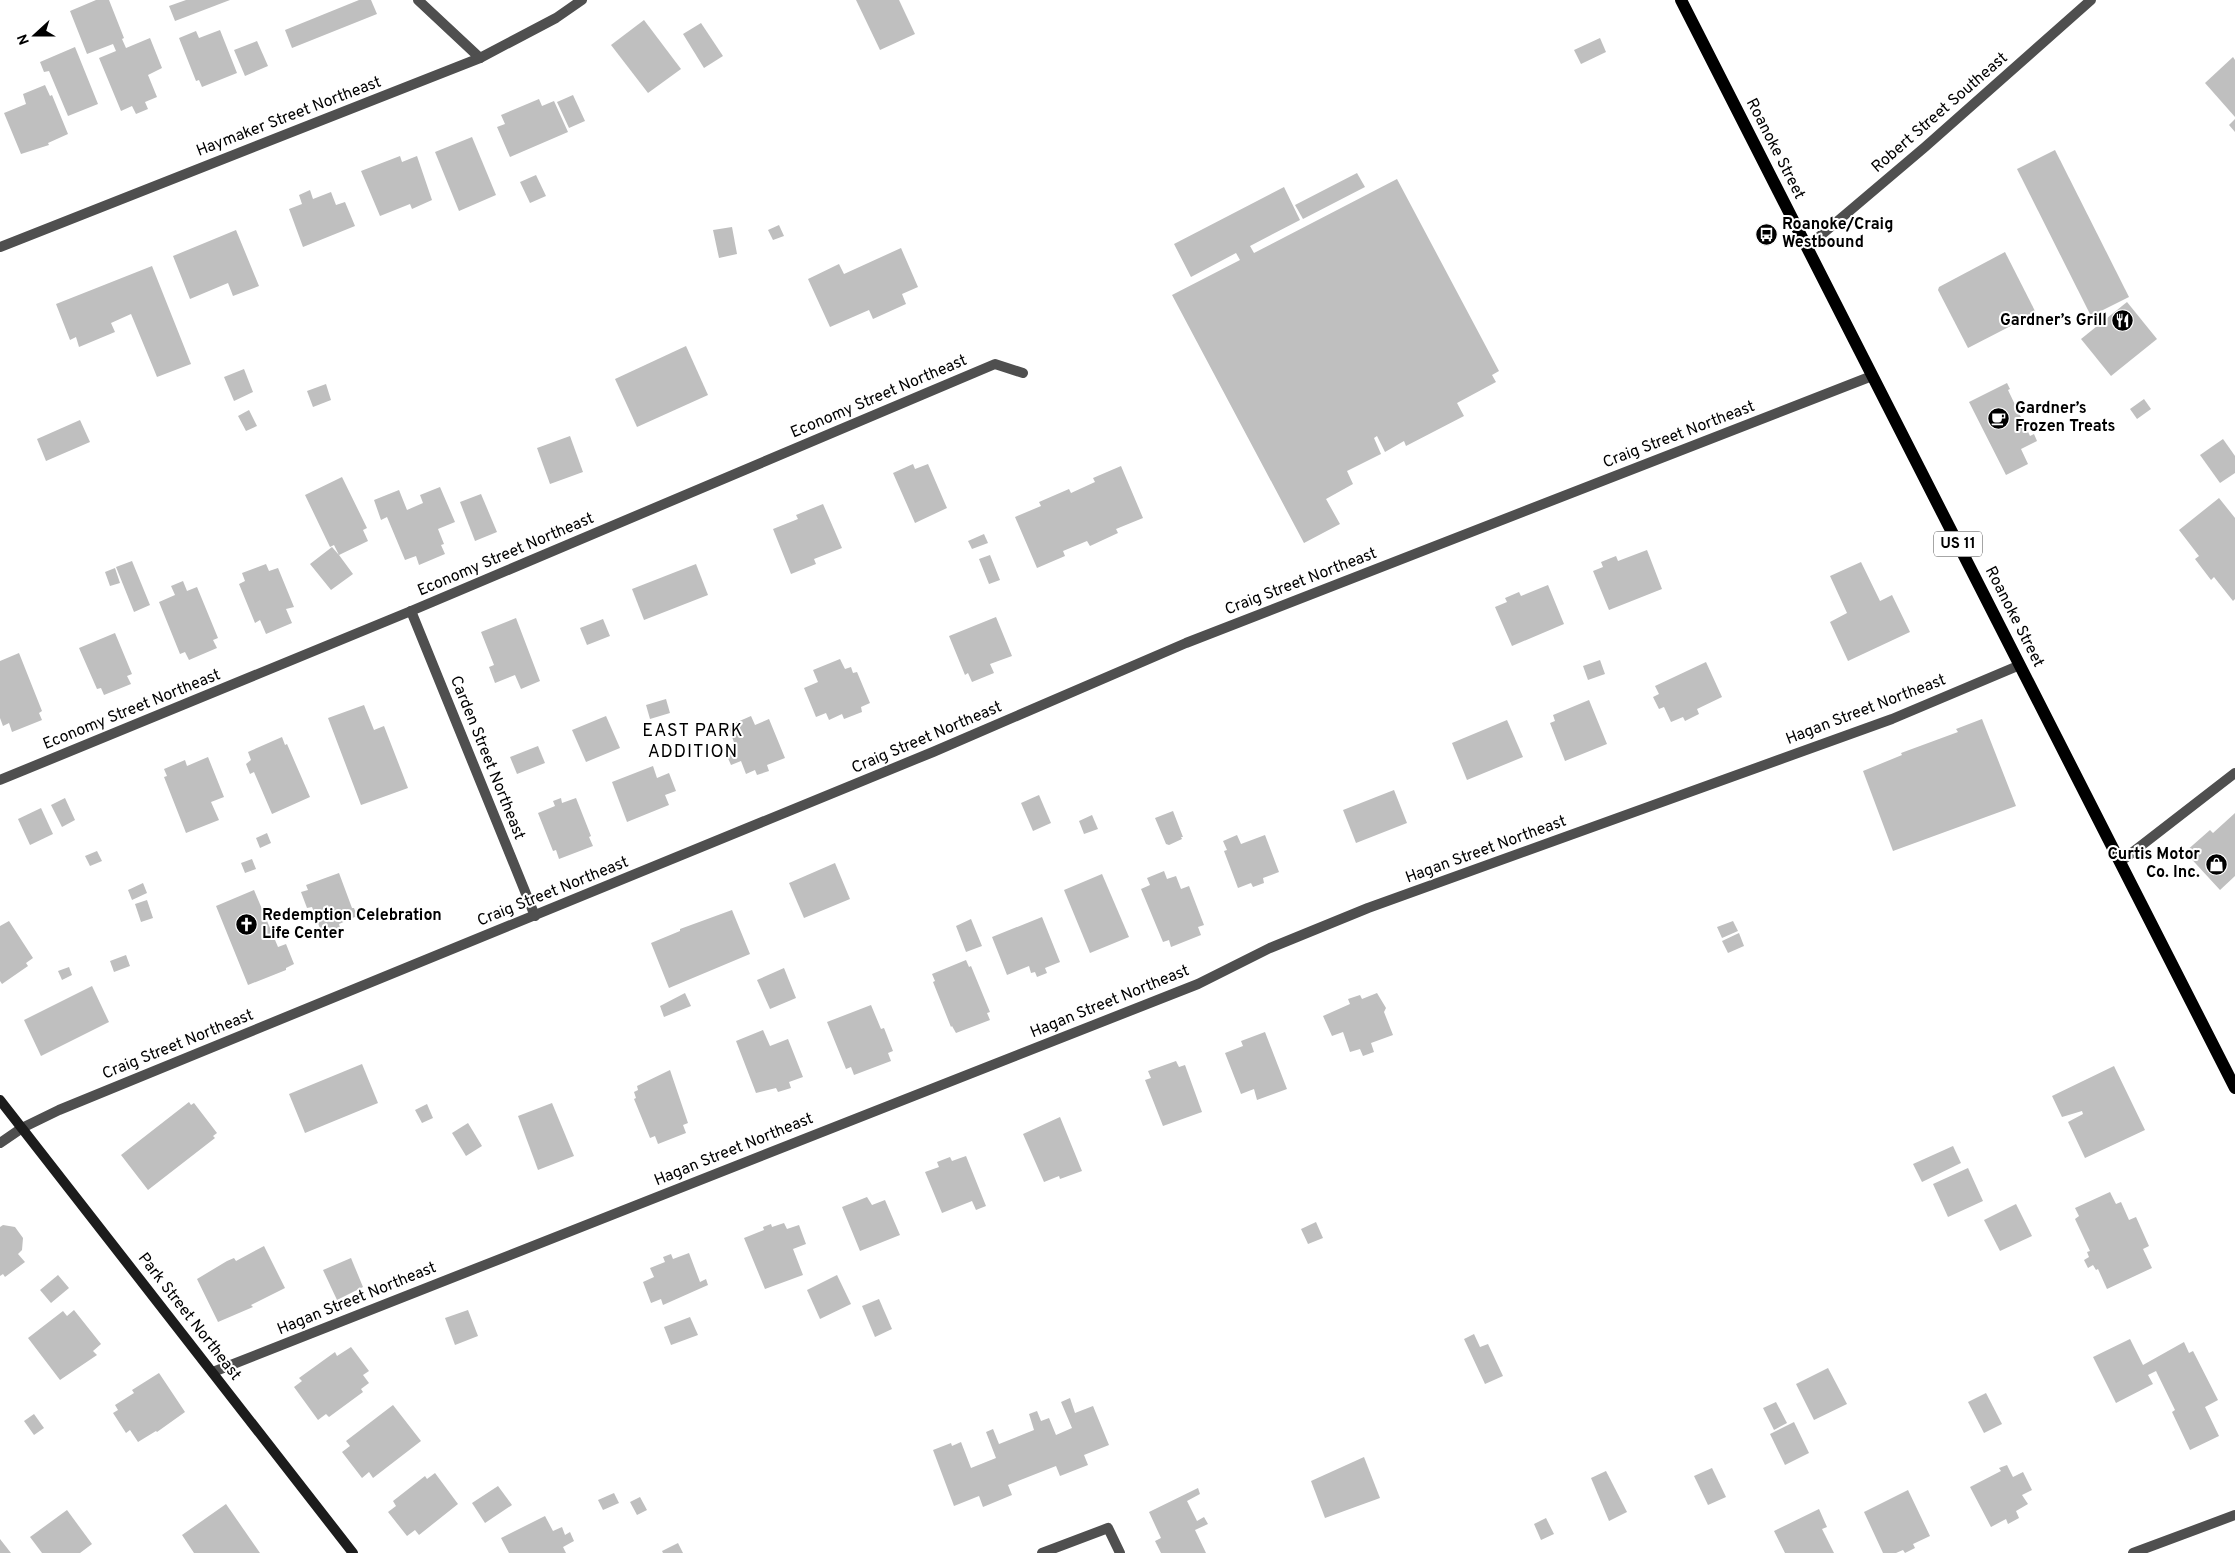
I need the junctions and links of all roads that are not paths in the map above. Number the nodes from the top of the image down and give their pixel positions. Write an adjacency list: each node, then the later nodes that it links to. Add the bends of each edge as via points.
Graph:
1 (418, 0): 5 (street)
2 (582, 0): 5 (street, Haymaker Street Northeast, via 556,18)
3 (1681, 0): 7 (main road, Roanoke Street / US 11)
4 (2091, 0): 7 (street, Robert Street Southeast)
5 (480, 58): 6 (street, Haymaker Street Northeast)
6 (0, 246)
7 (1807, 247): 9 (main road, Roanoke Street / US 11)
8 (1023, 373): 10 (street, Economy Street Northeast, via 994,364)
9 (1872, 376): 11 (main road, Roanoke Street / US 11); 15 (street, Craig Street Northeast, via 1186,643 933,752)
10 (411, 611): 13 (street, Economy Street Northeast); 15 (street, Carden Street Northeast)
11 (2020, 665): 14 (main road, Roanoke Street / US 11); 20 (street, Hagan Street Northeast, via 1892,719 1368,908 1270,948 1198,984)
12 (2235, 773): 14 (street)
13 (0, 780)
14 (2120, 862): 16 (main road, Roanoke Street / US 11)
15 (535, 916): 18 (street, Craig Street Northeast, via 59,1110)
16 (2235, 1088)
17 (0, 1100): 18 (street, Park Street Northeast)
18 (22, 1128): 19 (street, Craig Street Northeast); 20 (street, Park Street Northeast)
19 (0, 1143)
20 (214, 1372): 22 (street, Park Street Northeast)
21 (2235, 1515): 25 (street)
22 (353, 1553)
23 (1042, 1553): 24 (street, via 1108,1528)
24 (1120, 1553)
25 (2133, 1553)

